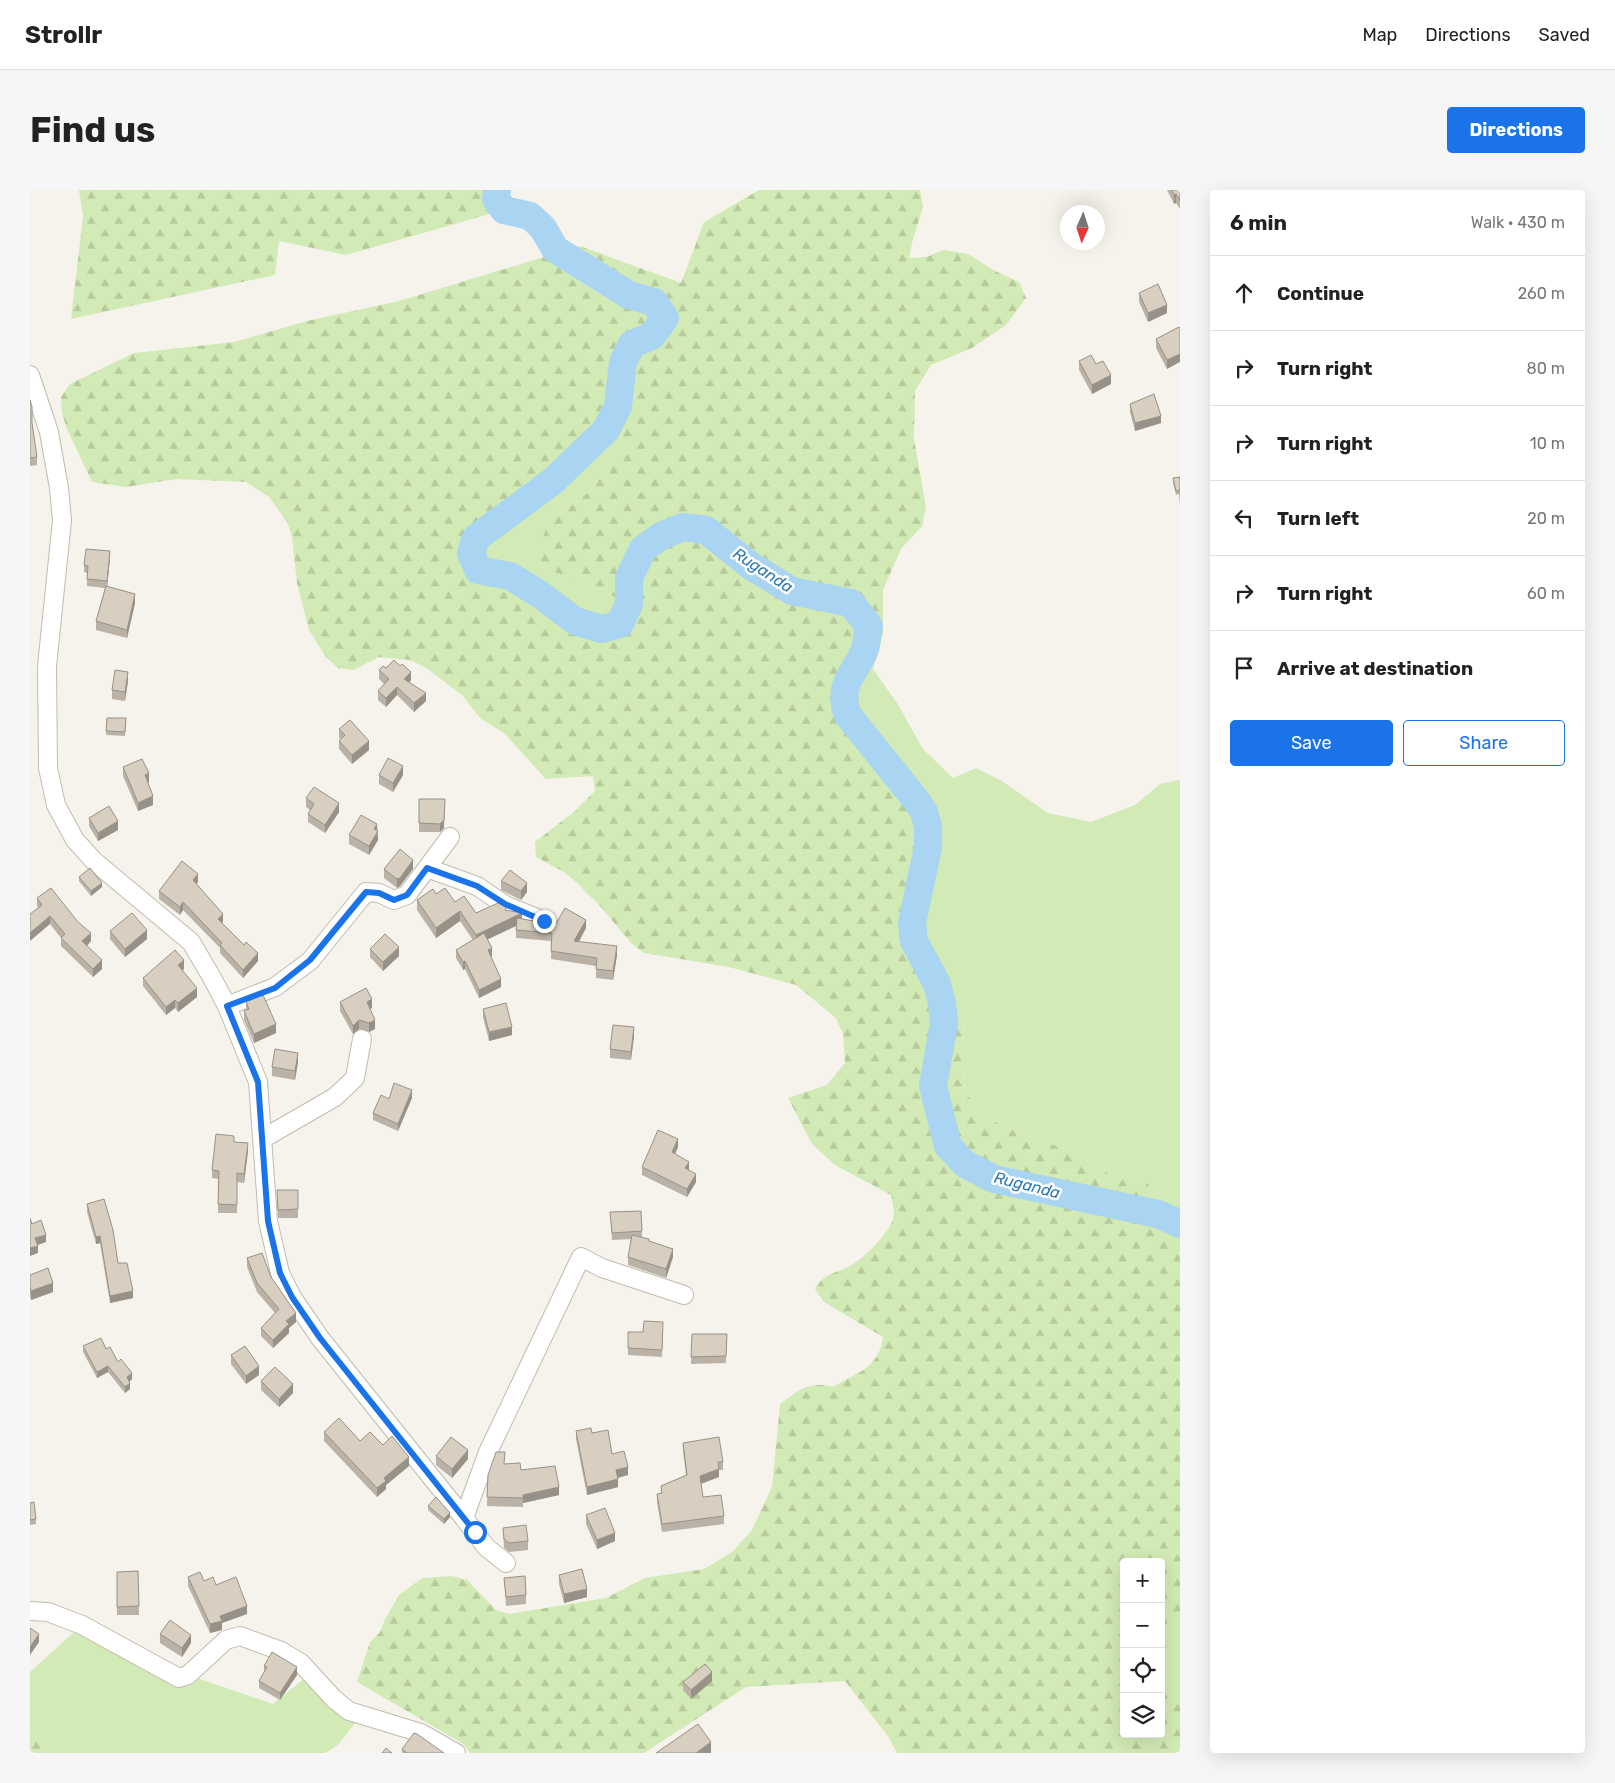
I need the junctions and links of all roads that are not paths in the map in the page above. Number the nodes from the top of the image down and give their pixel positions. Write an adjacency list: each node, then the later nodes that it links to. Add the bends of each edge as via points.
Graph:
1 (30, 375): 5 (street, via 48,432 62,520 47,666 48,768 56,805 75,840 94,861 191,942)
2 (450, 837): 3 (street)
3 (427, 868): 4 (street, via 477,886 505,904); 5 (street, via 407,895 394,900 379,893 366,892 310,960 275,988)
4 (544, 921)
5 (227, 1006): 7 (street, via 258,1082)
6 (362, 1039): 7 (street, via 355,1078 335,1097)
7 (264, 1138): 9 (street, via 268,1221 280,1273 292,1297 320,1338)
8 (684, 1295): 9 (street, via 602,1268 581,1257 488,1452)
9 (464, 1518): 10 (street, via 486,1547)
10 (506, 1563)
11 (30, 1610): 12 (street, via 48,1612 82,1625 179,1678 188,1675 226,1640 245,1637 301,1663 349,1711 421,1733)
12 (456, 1753)

